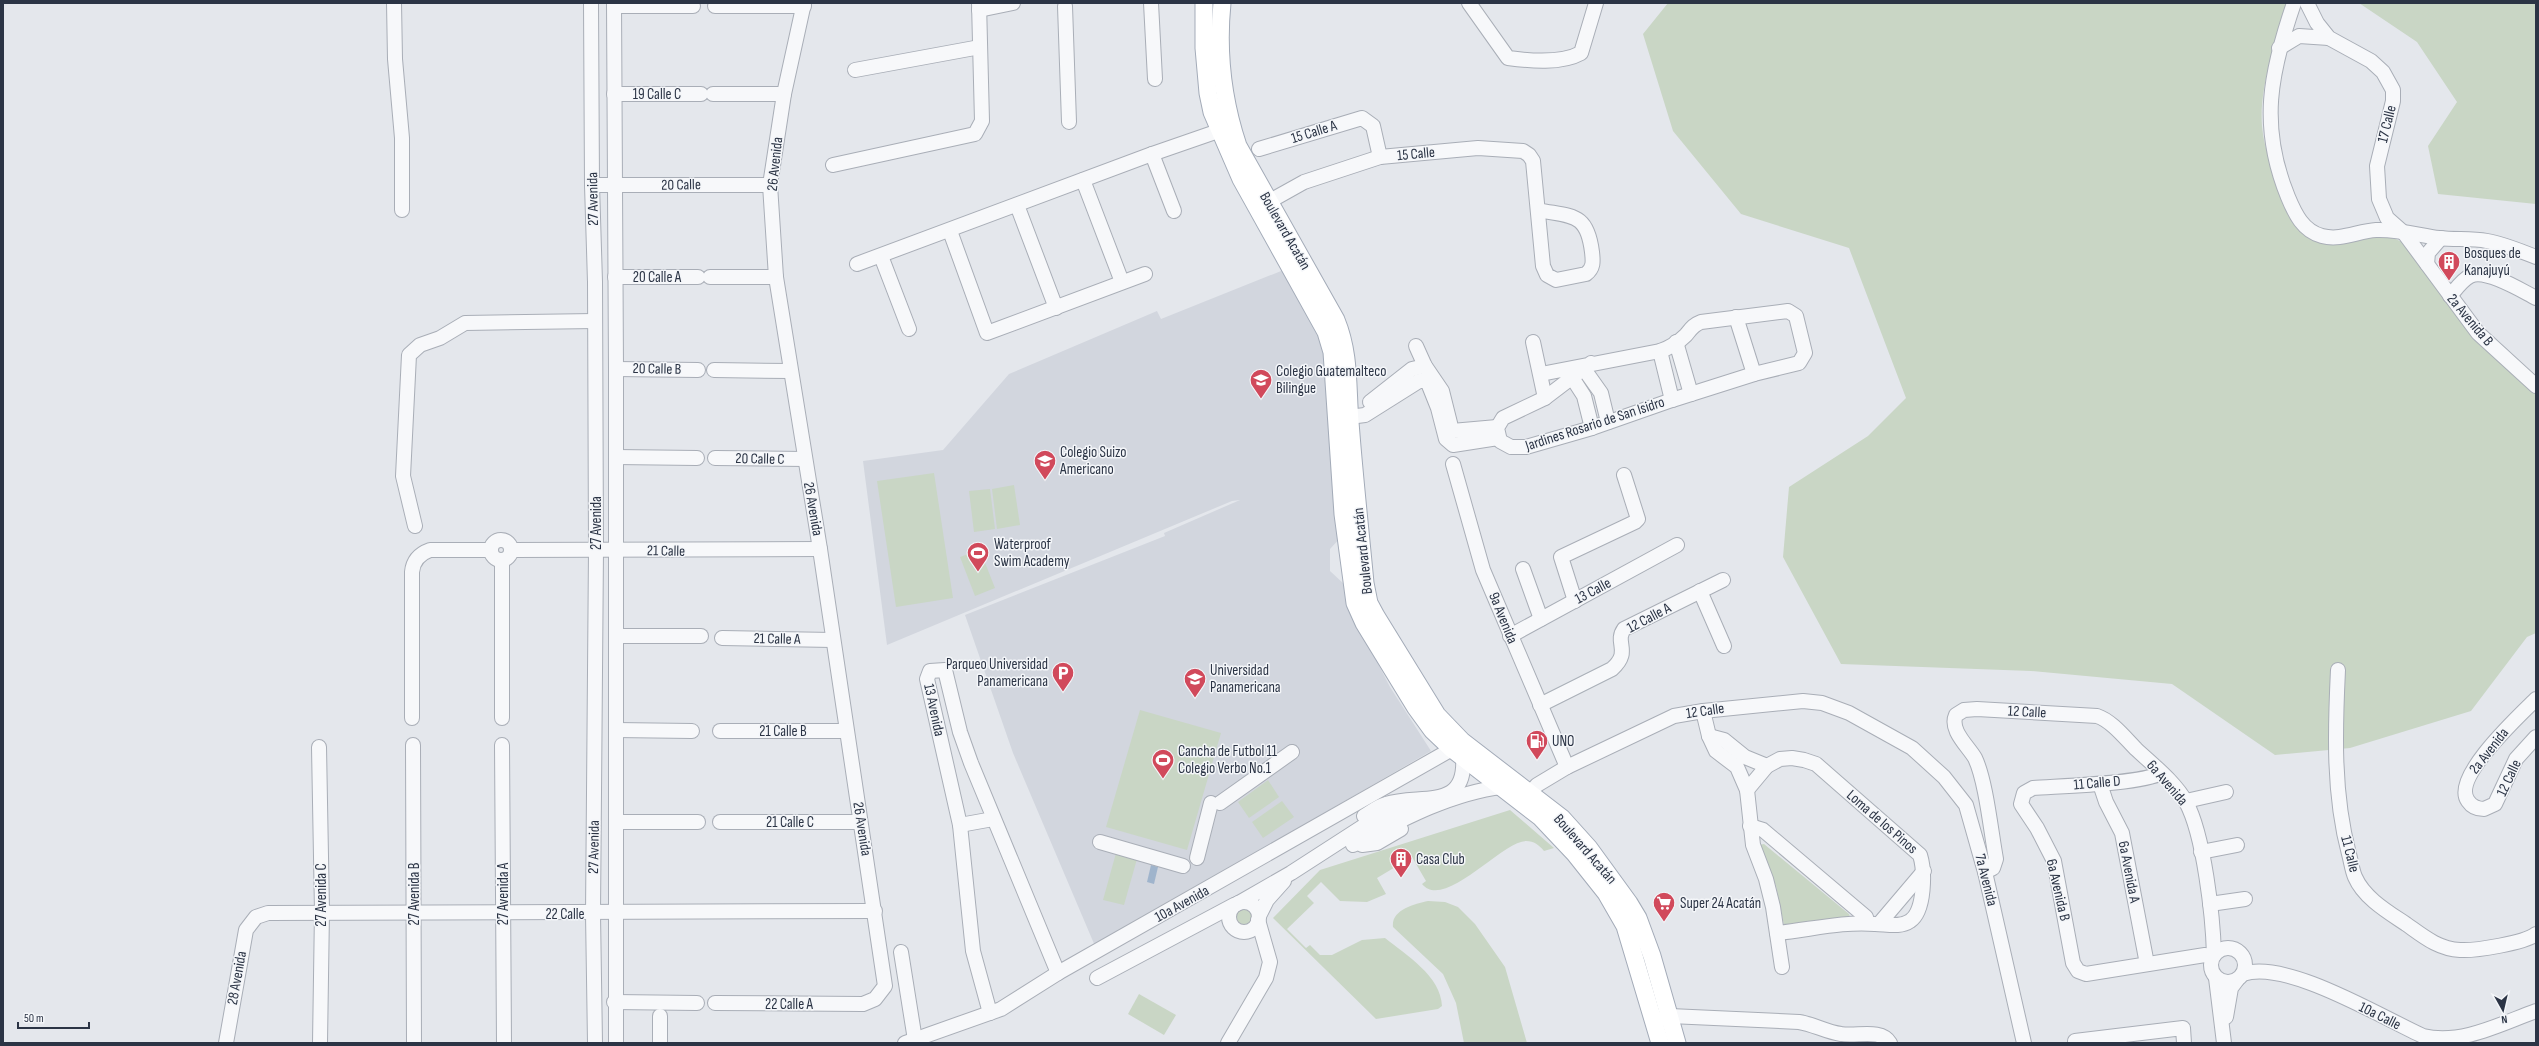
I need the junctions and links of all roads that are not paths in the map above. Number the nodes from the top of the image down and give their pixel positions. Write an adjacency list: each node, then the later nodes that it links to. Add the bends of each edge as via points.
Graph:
1 (394, 3): 36 (street, via 395,59 402,138)
2 (591, 3): 31 (street, 27 Avenida)
3 (1013, 3): 16 (street)
4 (1151, 3): 21 (street)
5 (1204, 3): 25 (main road, Boulevard Acatán, via 1208,93)
6 (1222, 3): 25 (main road, Boulevard Acatán, via 1218,48)
7 (1469, 3): 8 (street, via 1508,58 1523,60 1573,57 1581,53)
8 (1596, 3)
9 (2294, 3): 19 (street)
10 (2307, 3): 17 (street, 17 Calle, via 2317,23)
11 (614, 4): 14 (street); 22 (street, 27 Avenida)
12 (804, 4): 15 (street); 23 (street, 26 Avenida)
13 (1065, 4): 24 (street)
14 (693, 6)
15 (715, 6)
16 (979, 6): 18 (street)
17 (2329, 38): 19 (street, 17 Calle, via 2299,36); 38 (street, 17 Calle, via 2371,61 2383,72 2393,90 2393,101 2377,166 2379,195)
18 (980, 46): 20 (street); 29 (street, via 982,121 975,134)
19 (2279, 48): 40 (street, via 2272,77 2270,133 2274,157 2293,211 2303,225 2322,236 2344,236)
20 (855, 70)
21 (1155, 79)
22 (614, 94): 23 (street, 19 Calle C); 33 (street, 27 Avenida)
23 (784, 94): 32 (street, 26 Avenida)
24 (1069, 122)
25 (1226, 128): 27 (street); 35 (main road, Boulevard Acatán)
26 (1259, 149): 28 (street, 15 Calle A, via 1359,118 1369,121 1373,126)
27 (1152, 154): 30 (street); 39 (street)
28 (1380, 157): 35 (street, 15 Calle, via 1304,182); 37 (street, 15 Calle, via 1478,148 1523,151 1533,161)
29 (833, 165)
30 (1083, 180): 34 (street); 51 (street)
31 (592, 185): 33 (street, 20 Calle); 56 (street, 27 Avenida)
32 (770, 185): 33 (street, 20 Calle); 50 (street, 26 Avenida)
33 (614, 186): 49 (street, 27 Avenida)
34 (1017, 205): 41 (street); 54 (street)
35 (1262, 206): 76 (main road, Boulevard Acatán, via 1339,328 1347,358)
36 (402, 210)
37 (1538, 210): 37 (street, 15 Calle, via 1542,266 1547,275 1556,280 1586,274 1593,263 1586,227 1576,218)
38 (2384, 210): 40 (street, via 2381,222); 42 (street, 17 Calle, via 2388,220)
39 (1174, 211)
40 (2375, 230): 42 (street)
41 (950, 231): 44 (street); 54 (street, via 988,333)
42 (2404, 233): 43 (street); 47 (street, 2a Avenida B)
43 (2441, 238): 45 (street, via 2487,241 2507,245); 47 (street, via 2428,253)
44 (881, 256): 46 (street); 57 (street)
45 (2536, 257)
46 (857, 264)
47 (2427, 264): 52 (street, 2a Avenida B)
48 (1145, 274): 51 (street)
49 (615, 277): 50 (street, 20 Calle A); 64 (street, 27 Avenida)
50 (776, 277): 67 (street, 26 Avenida)
51 (1122, 282): 54 (street)
52 (2450, 296): 53 (street, via 2466,279 2477,275 2499,279); 72 (street, 2a Avenida B, via 2478,334)
53 (2536, 298)
54 (1056, 308)
55 (1736, 317): 59 (street, Jardines Rosario de San Isidro, via 1696,324); 69 (street); 69 (street, Jardines Rosario de San Isidro, via 1788,311 1796,316 1806,353 1803,359 1799,363)
56 (595, 321): 86 (street, via 465,323 412,351 409,355 403,476); 91 (street, 27 Avenida)
57 (909, 329)
58 (1533, 342): 68 (street)
59 (1676, 342): 61 (street, Jardines Rosario de San Isidro); 73 (street)
60 (1416, 346): 62 (street)
61 (1660, 351): 63 (street, Jardines Rosario de San Isidro); 75 (street, Jardines Rosario de San Isidro)
62 (1425, 366): 71 (street); 76 (street, via 1412,369)
63 (1588, 366): 68 (street, Jardines Rosario de San Isidro); 70 (street); 77 (street, via 1600,393)
64 (616, 369): 65 (street, 20 Calle B); 80 (street, 27 Avenida)
65 (698, 370)
66 (714, 370): 67 (street)
67 (790, 371): 83 (street, 26 Avenida)
68 (1541, 374): 74 (street)
69 (1754, 374): 73 (street, Jardines Rosario de San Isidro)
70 (1573, 379): 74 (street); 78 (street, via 1584,396)
71 (1433, 386): 76 (street, via 1419,381 1365,415); 79 (street, via 1446,439)
72 (2536, 386)
73 (1691, 394): 75 (street, Jardines Rosario de San Isidro)
74 (1545, 398): 79 (street, via 1503,418)
75 (1672, 400): 77 (street, Jardines Rosario de San Isidro)
76 (1348, 420): 122 (main road, Boulevard Acatán, via 1343,514 1355,603 1368,630 1416,708 1432,730); 132 (main road, Boulevard Acatán, via 1369,603 1437,715 1462,741)
77 (1608, 422): 78 (street, Jardines Rosario de San Isidro)
78 (1592, 428): 79 (street, Jardines Rosario de San Isidro, via 1521,448 1508,446)
79 (1498, 432)
80 (616, 457): 81 (street); 92 (street, 27 Avenida)
81 (697, 458)
82 (715, 458): 83 (street, 20 Calle C)
83 (805, 459): 88 (street, 26 Avenida)
84 (1453, 464): 101 (street, 9a Avenida, via 1483,570)
85 (1624, 475): 97 (street, via 1638,519 1561,557)
86 (415, 526)
87 (1677, 545): 97 (street, 13 Calle)
88 (820, 549): 92 (street, 21 Calle); 103 (street, 26 Avenida)
89 (491, 550): 90 (street, via 493,544 500,540 507,541); 93 (street, via 493,556); 110 (street, via 430,550 417,558 412,572)
90 (512, 550): 91 (street, 21 Calle); 93 (street, via 508,558)
91 (595, 550): 92 (street, 21 Calle); 159 (street, 27 Avenida)
92 (616, 550): 99 (street, 27 Avenida)
93 (502, 561): 111 (street)
94 (1523, 569): 98 (street)
95 (1722, 580): 96 (street, 12 Calle A)
96 (1700, 591): 104 (street); 107 (street, 12 Calle A, via 1624,629 1621,633 1623,656 1620,662 1612,669)
97 (1575, 600): 98 (street, 13 Calle)
98 (1541, 619): 101 (street, 13 Calle)
99 (616, 636): 100 (street); 112 (street, 27 Avenida)
100 (701, 636)
101 (1510, 636): 107 (street, 9a Avenida)
102 (722, 638): 103 (street, 21 Calle A)
103 (833, 640): 115 (street, 26 Avenida)
104 (1724, 646)
105 (2338, 670): 167 (street, 11 Calle, via 2335,740 2344,838 2355,878 2366,893 2384,909 2428,939 2453,950 2501,944)
106 (2536, 699): 135 (street, 2a Avenida, via 2507,727 2470,776 2465,786 2465,795)
107 (1540, 705): 125 (street, 9a Avenida)
108 (1703, 711): 117 (street, 12 Calle, via 1803,701 1816,702 1843,710); 123 (street, via 1709,736 1724,740); 125 (street, 12 Calle, via 1666,719)
109 (2097, 716): 126 (street, 6a Avenida, via 2109,723); 150 (street, 12 Calle, via 1976,709 1964,710 1957,714 1956,729 1977,765 1996,859 1995,867)
110 (412, 718)
111 (502, 718)
112 (616, 730): 113 (street); 137 (street, 27 Avenida)
113 (692, 730)
114 (720, 731): 115 (street, 21 Calle B)
115 (846, 731): 140 (street, 26 Avenida)
116 (2536, 737): 135 (street, 12 Calle, via 2516,760 2495,804 2487,809)
117 (1902, 741): 150 (street, 7a Avenida, via 1944,777 1962,799)
118 (413, 745): 157 (street, 27 Avenida B)
119 (502, 745): 158 (street, 27 Avenida A)
120 (319, 748): 154 (street, 27 Avenida C)
121 (1292, 752): 147 (street, via 1216,803)
122 (1457, 753): 128 (main road, Boulevard Acatán); 134 (street, via 1462,779 1456,789); 175 (street, 10a Avenida)
123 (1741, 762): 124 (street); 130 (street)
124 (1767, 766): 130 (street, Loma de los Pinos); 149 (street, Loma de los Pinos, via 1780,759 1792,758 1816,764 1920,855)
125 (1567, 767): 132 (street, 12 Calle, via 1540,783)
126 (2161, 773): 127 (street, 11 Calle D); 133 (street, 6a Avenida)
127 (2100, 784): 129 (street, 11 Calle D); 173 (street, 6a Avenida A, via 2104,798 2122,833)
128 (1502, 787): 132 (main road, Boulevard Acatán); 134 (street)
129 (2033, 788): 173 (street, 6a Avenida B, via 2024,793 2022,807 2037,828 2054,861 2073,963 2078,971 2086,974)
130 (1747, 790): 142 (street)
131 (2226, 792): 133 (street)
132 (1527, 797): 187 (main road, Boulevard Acatán, via 1562,818 1589,848 1629,903 1638,918 1652,956)
133 (2186, 801): 146 (street, 6a Avenida)
134 (1424, 804): 145 (street, via 1381,816); 145 (street, via 1353,845)
135 (2477, 808)
136 (993, 819): 141 (street); 141 (street, 13 Avenida, via 960,732 947,674 941,669 930,671 927,678); 175 (street, 13 Avenida)
137 (616, 822): 138 (street); 160 (street, 27 Avenida)
138 (698, 822)
139 (720, 822): 140 (street, 21 Calle C)
140 (860, 822): 155 (street, 26 Avenida)
141 (960, 825): 185 (street, 13 Avenida, via 973,951)
142 (1750, 826): 163 (street, via 1762,830); 166 (street, via 1753,846 1766,879)
143 (1100, 842): 148 (street)
144 (2237, 845): 146 (street)
145 (1328, 848): 151 (street)
146 (2201, 852): 156 (street, 6a Avenida)
147 (1197, 858)
148 (1184, 866)
149 (1924, 871): 163 (street); 163 (street, Loma de los Pinos, via 1920,906 1916,916 1903,925)
150 (1985, 872): 202 (street, 7a Avenida)
151 (1291, 873): 153 (street); 162 (street, via 1267,900)
152 (2245, 899): 156 (street)
153 (1236, 904): 162 (street, via 1251,904); 164 (street); 165 (street, via 1229,914)
154 (322, 911): 157 (street, 22 Calle); 161 (street, 22 Calle, via 268,913); 192 (street, 27 Avenida C)
155 (875, 911): 160 (street, 22 Calle); 183 (street, 26 Avenida, via 885,986 875,999)
156 (2211, 911): 168 (street, 6a Avenida, via 2221,940); 171 (street, 6a Avenida)
157 (414, 912): 158 (street, 22 Calle); 193 (street, 27 Avenida B)
158 (503, 914): 159 (street, 22 Calle); 194 (street, 27 Avenida A)
159 (593, 914): 160 (street, 22 Calle); 195 (street, 27 Avenida)
160 (614, 914): 180 (street, 27 Avenida)
161 (256, 917): 191 (street, 28 Avenida, via 246,930)
162 (1258, 918): 165 (street, via 1254,928); 170 (street)
163 (1873, 923): 166 (street, Loma de los Pinos)
164 (1194, 926): 165 (street); 177 (street)
165 (1236, 930): 170 (street)
166 (1777, 933): 174 (street)
167 (2536, 934)
168 (2228, 948): 171 (street); 172 (street, via 2238,951)
169 (901, 952): 189 (street)
170 (1268, 952): 198 (street, via 1270,962 1266,978)
171 (2209, 955): 173 (street); 178 (street, via 2211,969)
172 (2244, 959): 176 (street); 179 (street, 10a Calle, via 2274,965)
173 (2147, 964)
174 (1782, 967)
175 (1058, 973): 185 (street, 10a Avenida, via 1001,1009)
176 (2240, 977): 178 (street, via 2226,982); 179 (street, 10a Calle, via 2258,970); 188 (street, via 2229,995)
177 (1097, 978)
178 (2216, 978): 188 (street)
179 (2295, 978): 184 (street, 10a Calle, via 2432,1038 2463,1037)
180 (614, 1002): 181 (street); 196 (street, 27 Avenida)
181 (697, 1003)
182 (715, 1003): 183 (street, 22 Calle A)
183 (863, 1004)
184 (2536, 1011)
185 (990, 1013): 189 (street, 10a Avenida)
186 (660, 1016): 197 (street)
187 (1662, 1018): 199 (main road, Boulevard Acatán); 200 (main road, Boulevard Acatán); 201 (street, via 1799,1022 1840,1034 1880,1035 1886,1037)
188 (2224, 1041)
189 (910, 1042)
190 (2074, 1042): 203 (street, via 2183,1028)
191 (226, 1043)
192 (320, 1043)
193 (414, 1043)
194 (504, 1043)
195 (595, 1043)
196 (616, 1043)
197 (660, 1043)
198 (1228, 1043)
199 (1660, 1043)
200 (1677, 1043)
201 (1890, 1043)
202 (2024, 1043)
203 (2184, 1043)

